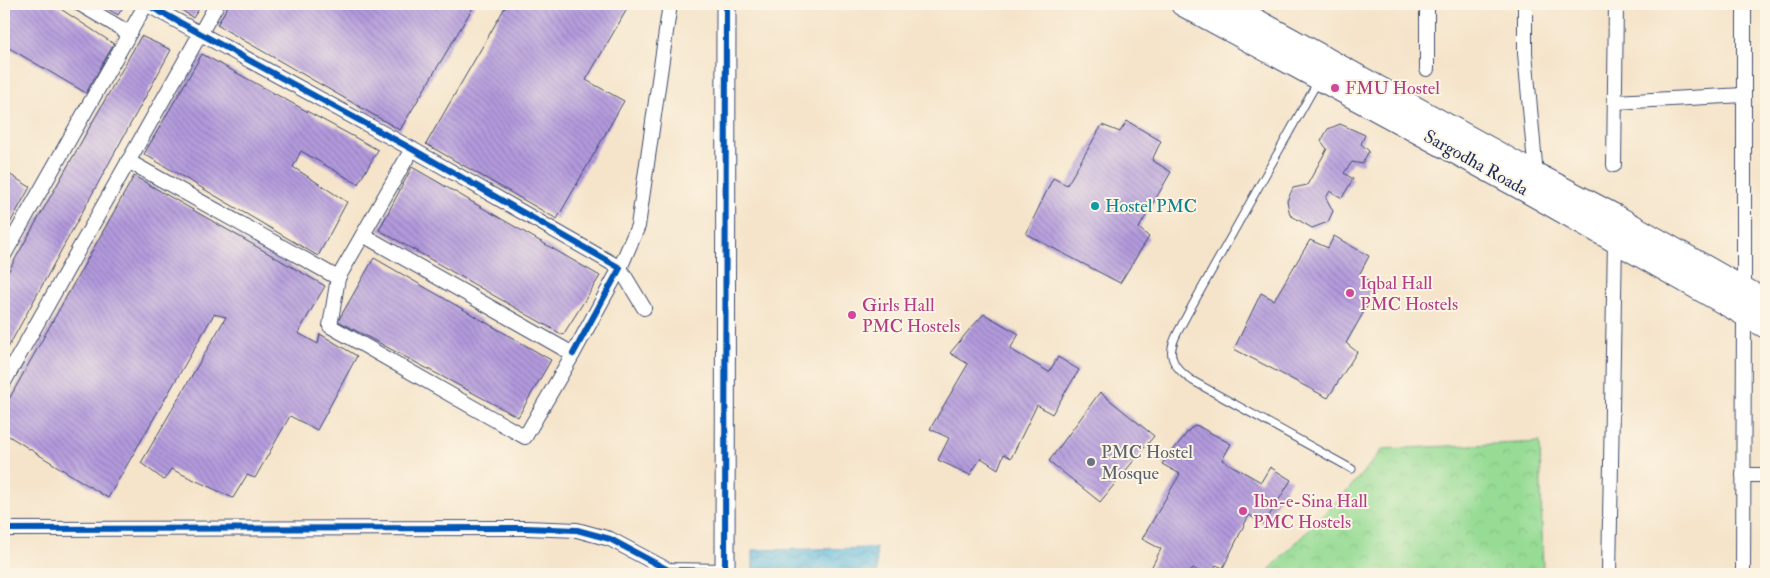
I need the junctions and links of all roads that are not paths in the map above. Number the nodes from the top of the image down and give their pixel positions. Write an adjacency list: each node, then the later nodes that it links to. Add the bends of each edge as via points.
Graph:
1 (80, 4): 12 (street)
2 (146, 4): 12 (street); 13 (street)
3 (217, 4): 13 (street)
4 (670, 4): 25 (street, via 638,226)
5 (726, 4): 38 (street)
6 (1183, 4): 15 (highway, Sargodha Roada)
7 (1427, 4): 14 (street)
8 (1525, 4): 21 (street)
9 (1616, 4): 17 (street)
10 (1744, 4): 16 (street)
11 (1236, 7): 21 (highway, Sargodha Roada)
12 (129, 33): 24 (street)
13 (200, 34): 18 (street); 19 (street)
14 (1428, 69)
15 (1319, 78): 23 (highway, Sargodha Roada); 34 (lane, via 1188,313 1171,346 1172,360 1180,373 1192,381)
16 (1744, 95): 17 (street); 27 (street)
17 (1615, 102): 20 (street)
18 (412, 149): 22 (street); 25 (street)
19 (128, 161): 26 (street); 33 (street)
20 (1614, 165)
21 (1536, 175): 27 (highway, Sargodha Roada)
22 (363, 235): 26 (street); 32 (street)
23 (1615, 240): 30 (highway, Sargodha Roada); 39 (street)
24 (4, 255)
25 (620, 268): 29 (street); 32 (street)
26 (338, 278): 32 (street, via 330,326 525,437)
27 (1744, 289): 28 (highway, Sargodha Roada)
28 (1766, 302)
29 (644, 308)
30 (1744, 314): 31 (highway, Sargodha Roada); 35 (street)
31 (1766, 326)
32 (573, 354)
33 (4, 382)
34 (1352, 469)
35 (1743, 475): 36 (street); 40 (street)
36 (1766, 475)
37 (4, 529): 38 (street, via 577,530 610,539 668,570)
38 (725, 573)
39 (1609, 574)
40 (1743, 574)

